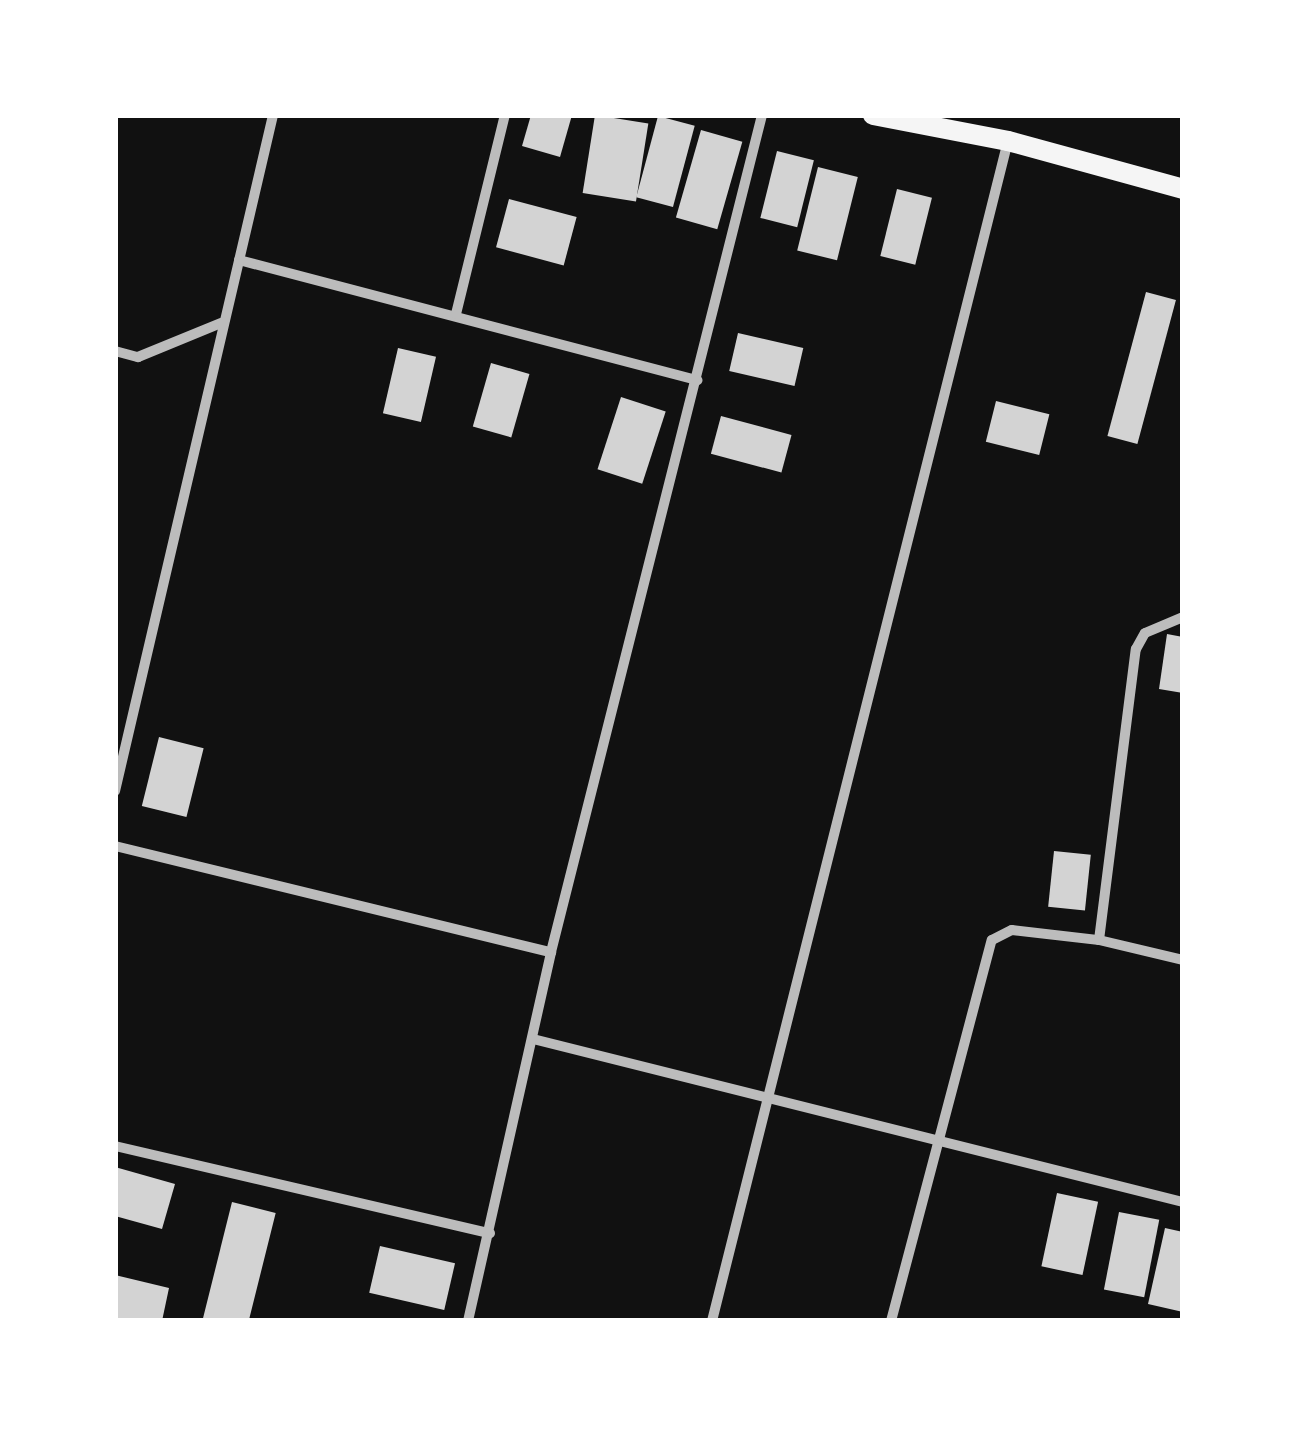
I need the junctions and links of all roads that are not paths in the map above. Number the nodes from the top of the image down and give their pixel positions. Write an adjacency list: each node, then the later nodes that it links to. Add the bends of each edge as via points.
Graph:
1 (272, 115): 7 (street)
2 (505, 115): 8 (street)
3 (762, 115): 11 (street)
4 (873, 115): 5 (main road)
5 (1008, 142): 6 (main road); 19 (street)
6 (1183, 190)
7 (240, 260): 8 (street); 9 (street)
8 (456, 314): 11 (street)
9 (221, 323): 10 (street, via 138,357); 13 (street)
10 (115, 351)
11 (698, 380): 16 (street)
12 (1183, 617): 15 (street, via 1157,625 1136,649)
13 (115, 791)
14 (115, 846): 16 (street)
15 (1099, 940): 17 (street); 20 (street, via 1012,930 992,940)
16 (551, 952): 18 (street)
17 (1183, 960)
18 (533, 1039): 19 (street); 23 (street)
19 (769, 1096): 20 (street); 25 (street)
20 (938, 1141): 22 (street); 26 (street)
21 (115, 1146): 23 (street)
22 (1183, 1202)
23 (490, 1233): 24 (street)
24 (468, 1321)
25 (712, 1321)
26 (891, 1321)

